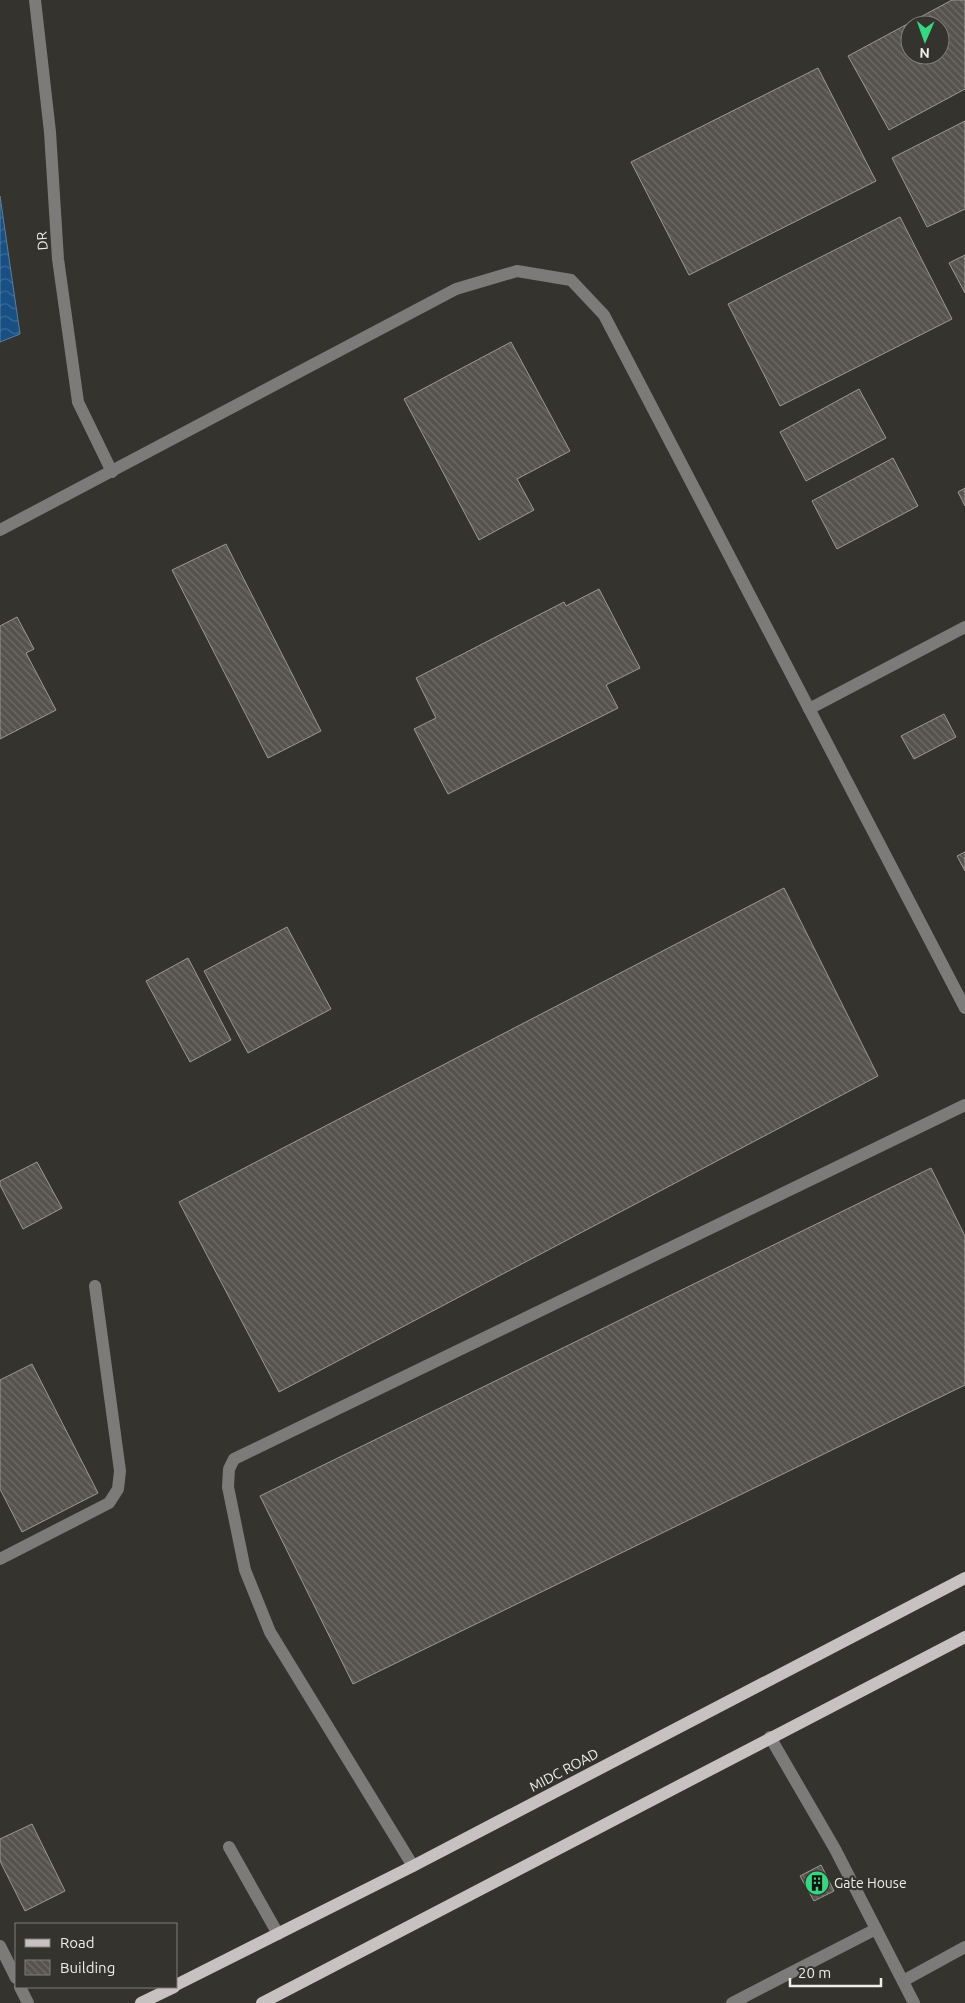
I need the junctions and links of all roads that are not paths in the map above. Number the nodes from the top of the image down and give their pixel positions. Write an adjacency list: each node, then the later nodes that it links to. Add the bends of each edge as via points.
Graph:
1 (35, 0): 2 (street, DR, via 50,132 58,259 78,402)
2 (112, 472): 3 (street); 5 (street, via 456,289 517,271 572,280 604,315)
3 (0, 530)
4 (965, 627): 5 (street)
5 (809, 708): 6 (street)
6 (965, 1008)
7 (965, 1105): 14 (street, via 234,1459 228,1469 228,1487 245,1570 270,1632)
8 (95, 1286): 9 (street, via 120,1471 118,1489 108,1503)
9 (0, 1559)
10 (965, 1578): 14 (main road, MIDC ROAD)
11 (965, 1637): 12 (main road)
12 (770, 1737): 15 (street, via 835,1849); 26 (main road)
13 (229, 1847): 16 (street)
14 (413, 1866): 16 (main road, MIDC ROAD)
15 (876, 1929): 20 (street); 27 (street)
16 (278, 1934): 21 (main road, MIDC ROAD)
17 (0, 1946): 19 (street)
18 (965, 1948): 20 (street)
19 (15, 1976)
20 (903, 1981): 28 (street)
21 (178, 1984)
22 (20, 1988): 24 (street)
23 (171, 1988): 25 (main road, MIDC ROAD)
24 (28, 2003)
25 (141, 2003)
26 (262, 2003)
27 (732, 2003)
28 (914, 2003)

